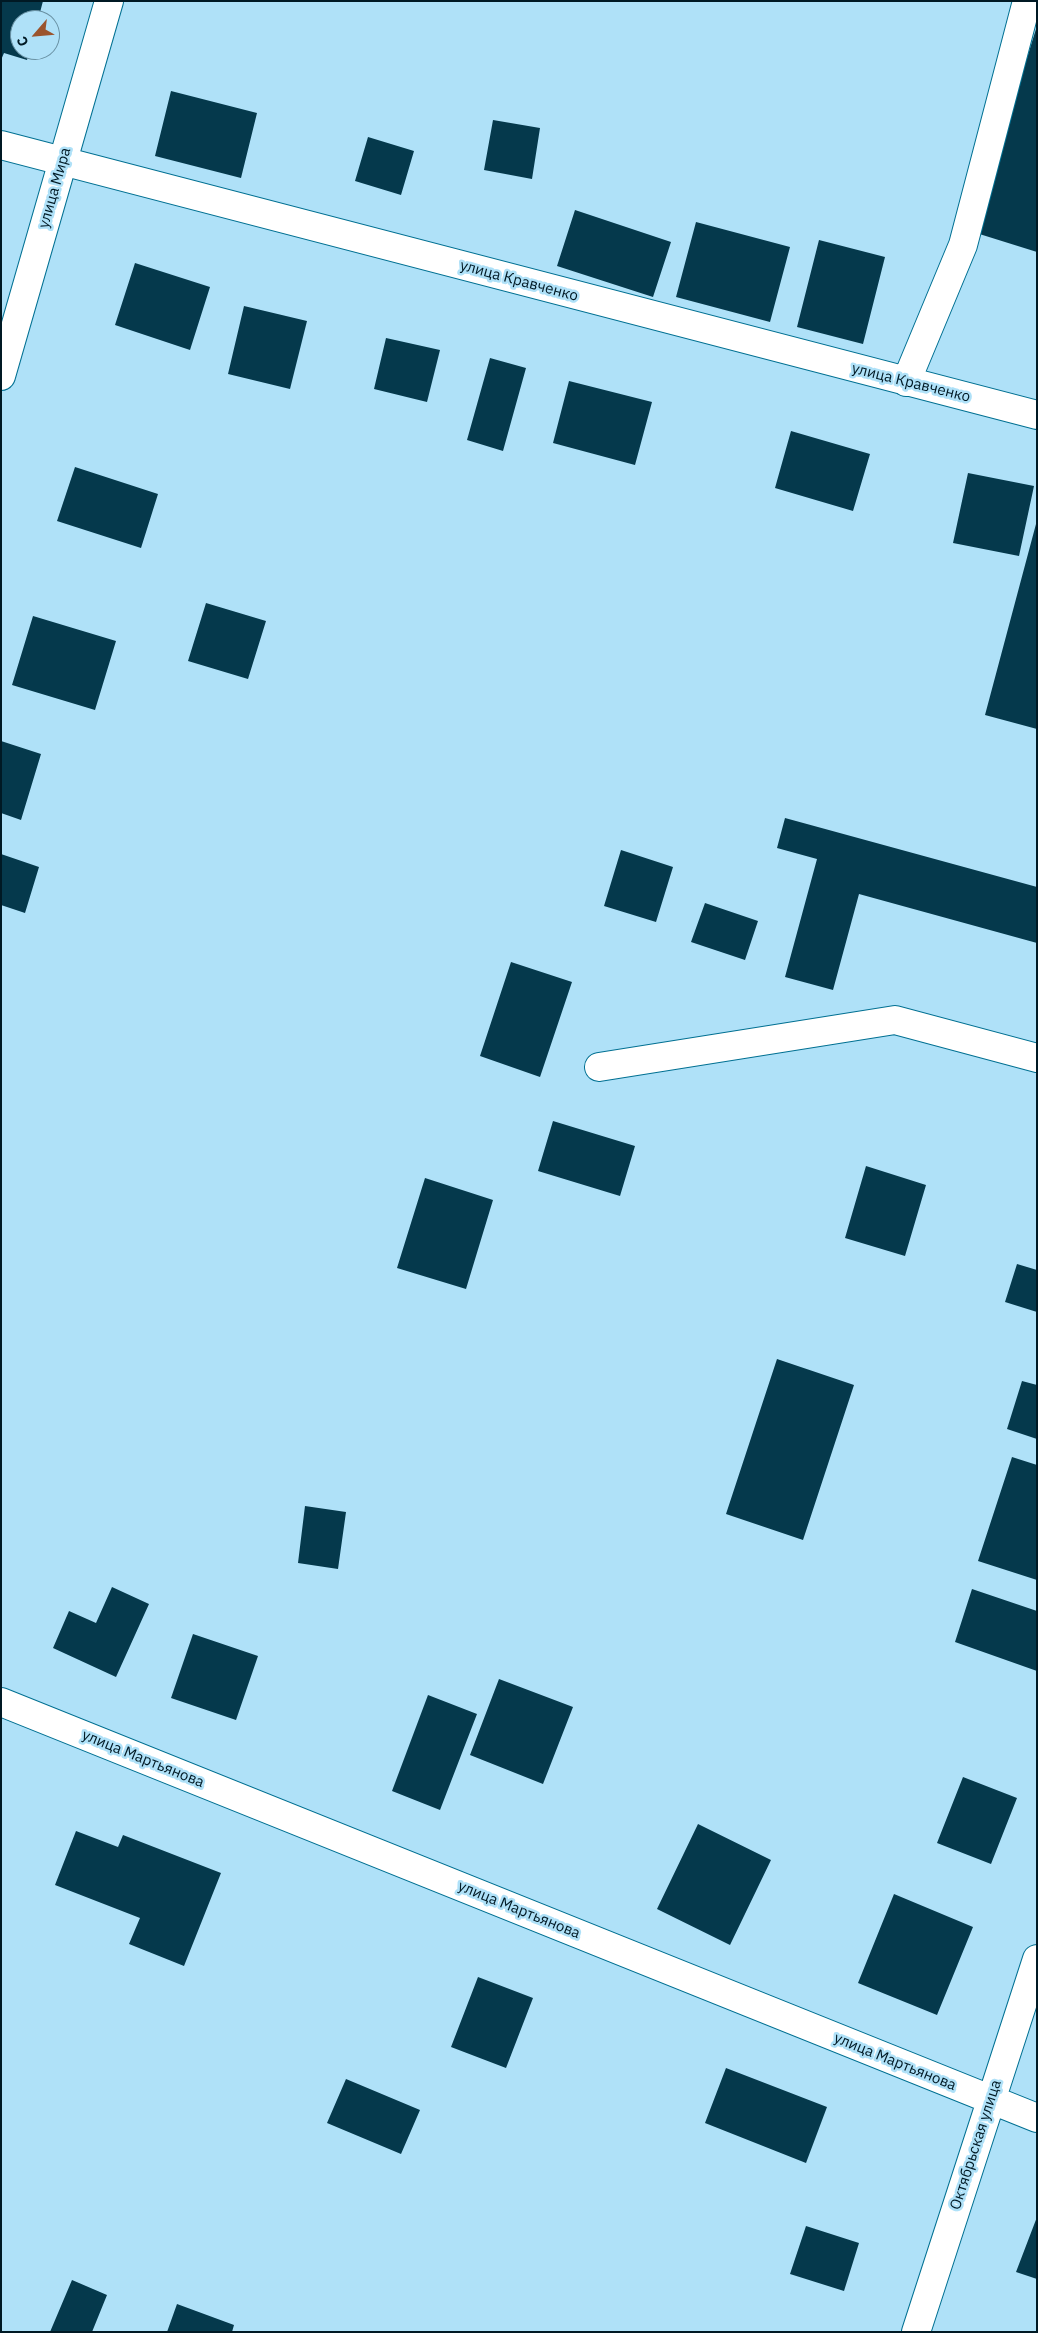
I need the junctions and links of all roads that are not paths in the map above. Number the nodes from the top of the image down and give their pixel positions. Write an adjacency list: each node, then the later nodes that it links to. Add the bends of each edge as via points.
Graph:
1 (109, 1): 4 (street, улица Мира)
2 (1027, 1): 6 (street, via 962,245)
3 (1, 145): 4 (street, улица Кравченко)
4 (62, 162): 5 (street, улица Мира); 6 (street, улица Кравченко)
5 (1, 376)
6 (906, 382): 7 (street, улица Кравченко)
7 (1037, 415)
8 (1037, 1058): 9 (street, via 895,1020)
9 (599, 1067)
10 (1, 1702): 12 (street, улица Мартьянова)
11 (1037, 1959): 12 (street, Октябрьская улица)
12 (990, 2100): 13 (street, улица Мартьянова); 14 (street, Октябрьская улица)
13 (1037, 2118)
14 (916, 2332)

